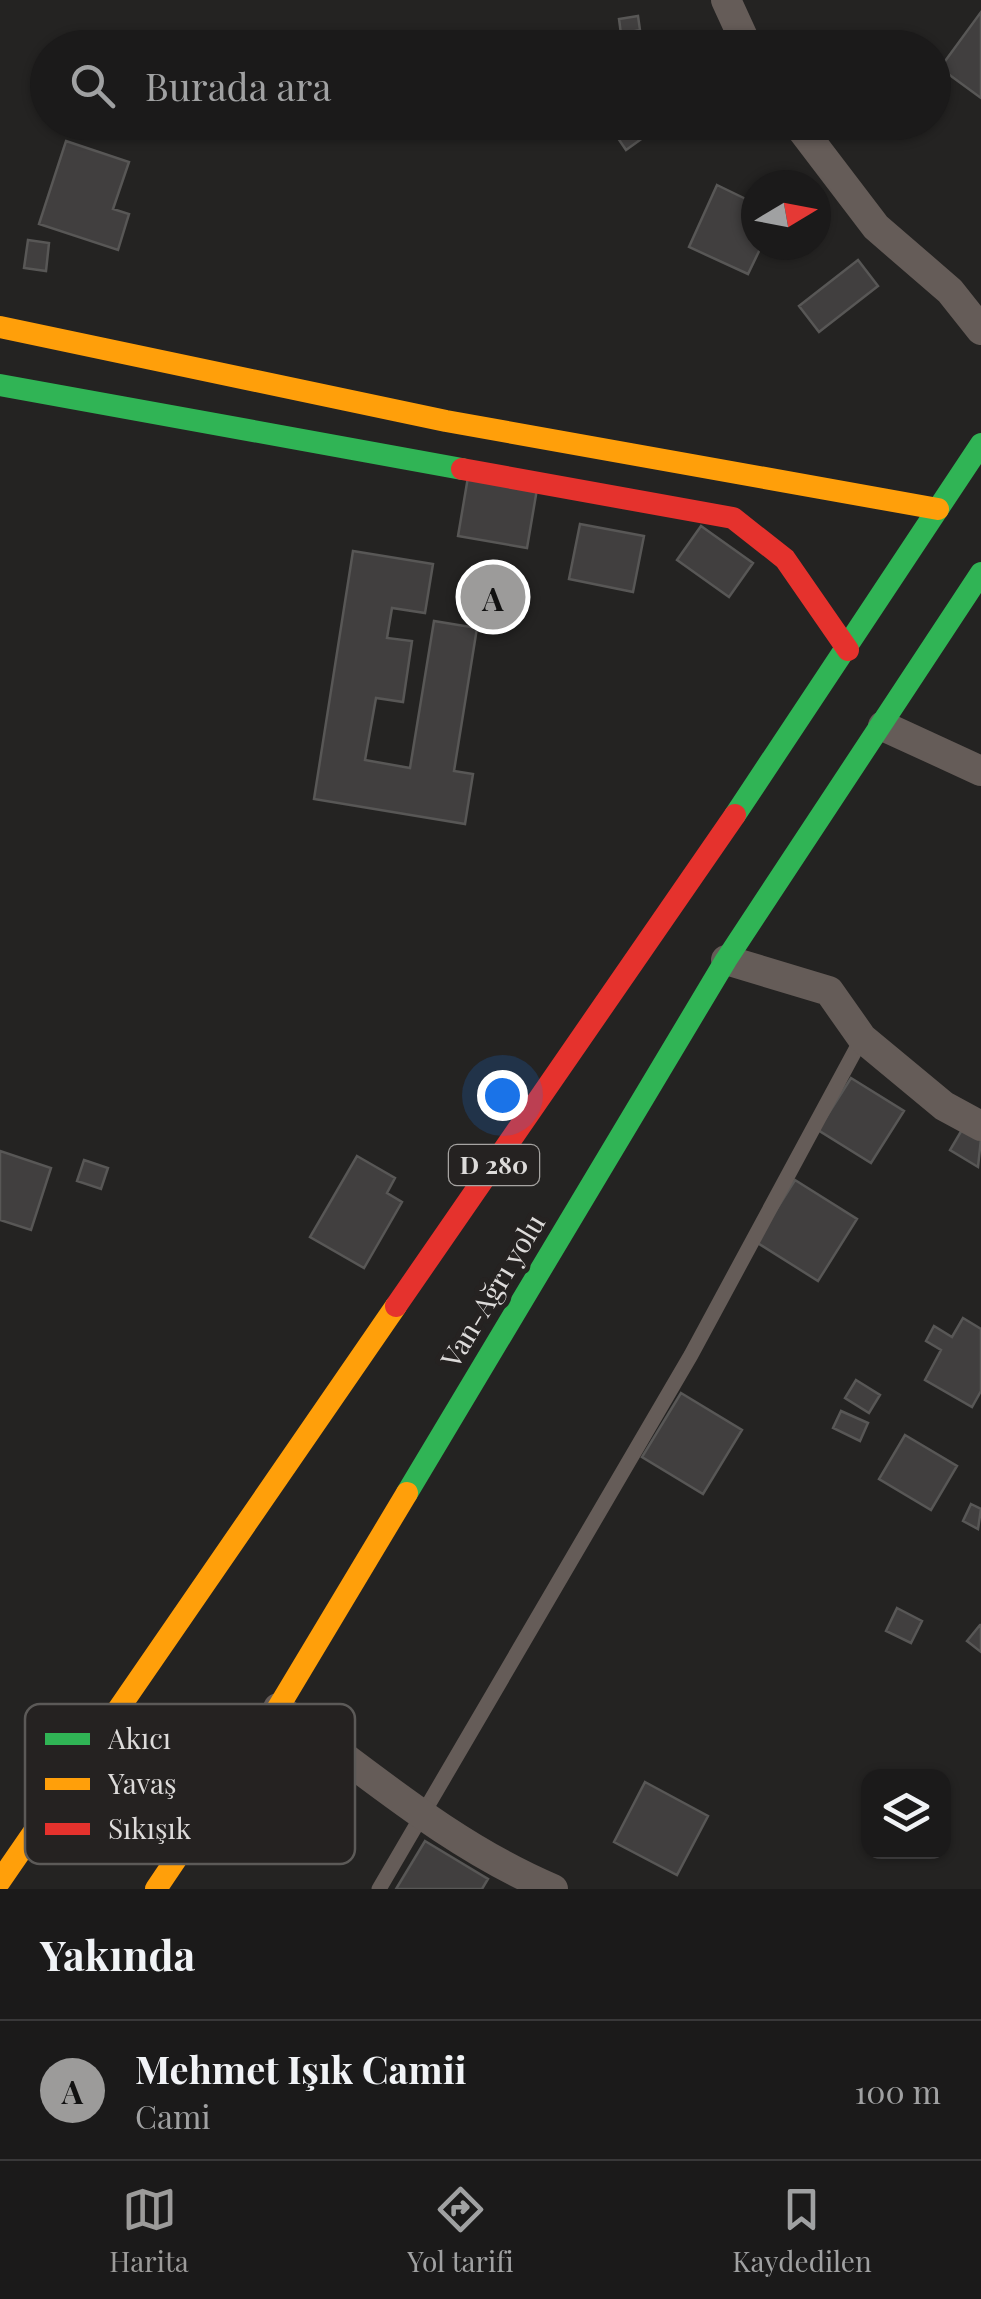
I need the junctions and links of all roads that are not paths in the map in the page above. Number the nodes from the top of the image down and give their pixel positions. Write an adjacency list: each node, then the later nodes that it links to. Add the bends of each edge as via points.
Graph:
1 (726, 0): 2 (street)
2 (740, 30)
3 (810, 140): 5 (street, via 876,227 950,291)
4 (0, 327): 8 (main road, via 446,422)
5 (981, 330)
6 (0, 384): 10 (main road, via 733,518 764,538 801,578)
7 (981, 444): 8 (main road, D 280)
8 (938, 509): 10 (main road, D 280)
9 (981, 574): 11 (main road, Van-Ağrı yolu)
10 (848, 650): 16 (main road, D 280)
11 (883, 726): 12 (street); 13 (main road, Van-Ağrı yolu)
12 (981, 771)
13 (726, 960): 14 (street, via 829,991); 17 (main road, Van-Ağrı yolu)
14 (862, 1038): 15 (street, via 944,1106); 19 (lane, via 691,1355)
15 (981, 1126)
16 (122, 1704)
17 (280, 1704)
18 (355, 1765): 19 (street)
19 (423, 1816): 24 (lane); 25 (street, via 502,1867)
20 (25, 1845): 22 (main road, D 280)
21 (173, 1864): 23 (main road, Van-Ağrı yolu)
22 (0, 1881)
23 (156, 1889)
24 (379, 1889)
25 (553, 1889)

